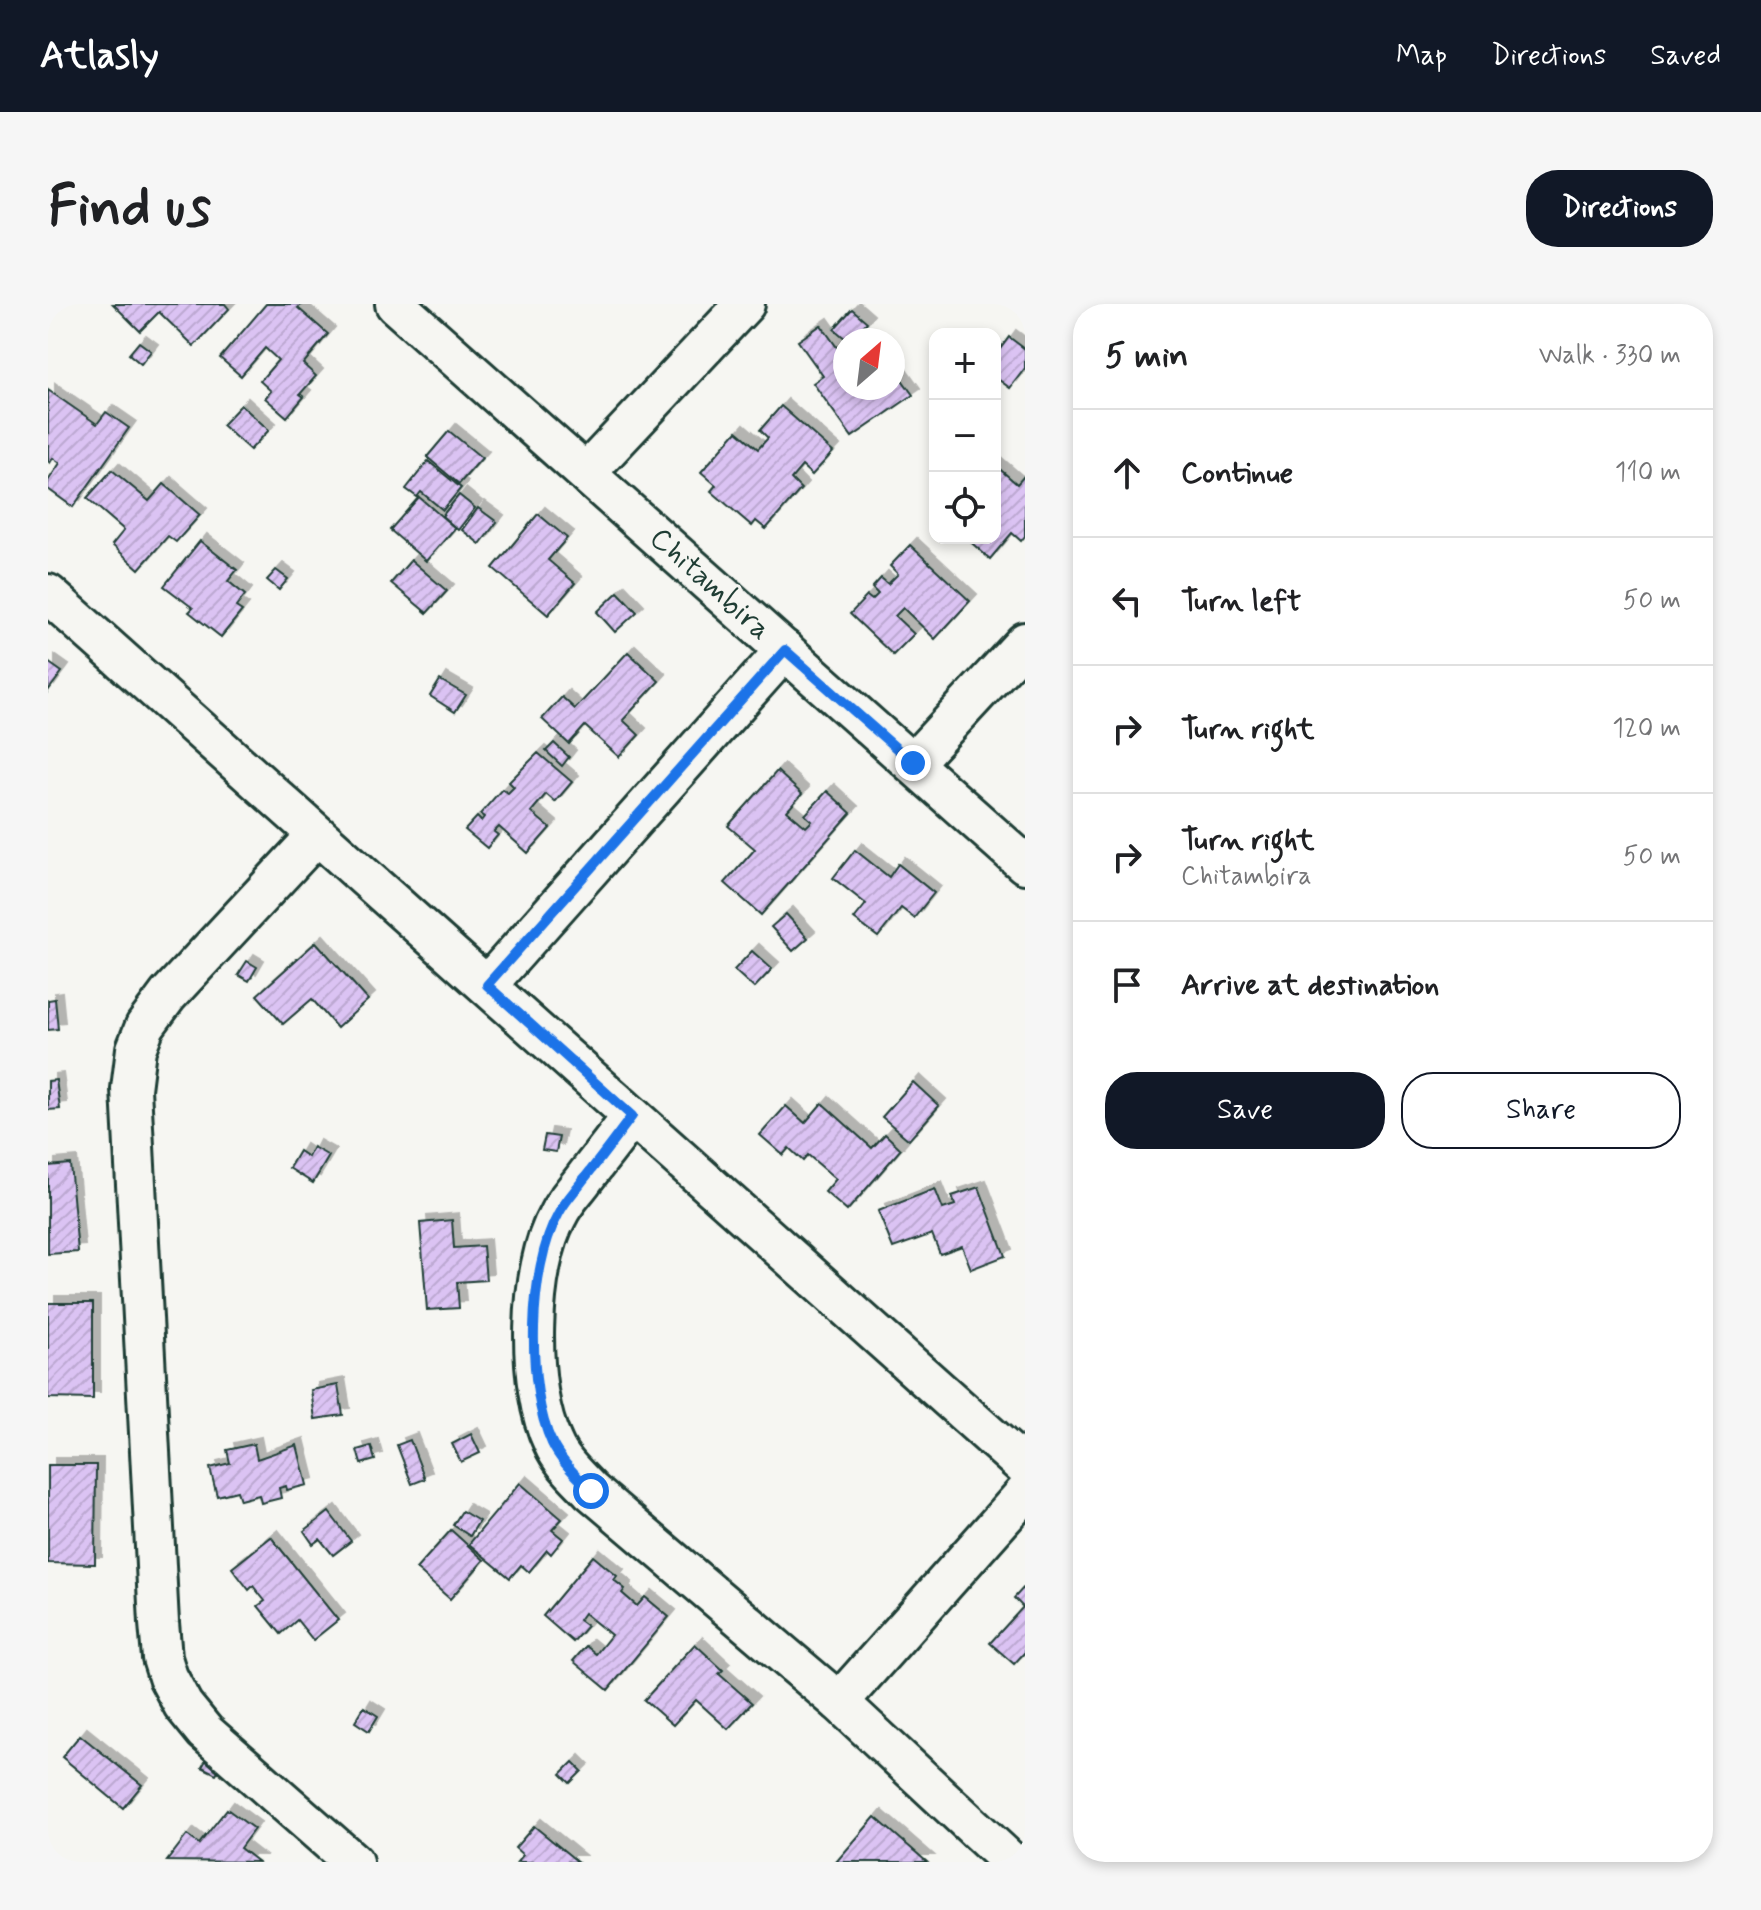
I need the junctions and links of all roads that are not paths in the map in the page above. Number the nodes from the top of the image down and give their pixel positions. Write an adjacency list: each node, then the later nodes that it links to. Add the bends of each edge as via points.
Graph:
1 (395, 304): 3 (street, Chitambira)
2 (745, 304): 3 (street)
3 (586, 473): 6 (street, Chitambira)
4 (48, 594): 8 (street)
5 (1025, 642): 7 (street)
6 (785, 650): 7 (street, Chitambira); 10 (street)
7 (913, 763): 9 (street, Chitambira)
8 (317, 835): 10 (street); 15 (street, via 145,1026 136,1049 132,1104 162,1658 183,1705 205,1732)
9 (1025, 864)
10 (487, 985): 11 (street)
11 (632, 1116): 12 (street); 14 (street, via 558,1213 544,1245 534,1340 552,1443 591,1491)
12 (1025, 1467)
13 (1025, 1493): 14 (street)
14 (839, 1702): 16 (street)
15 (353, 1862)
16 (1011, 1862)

